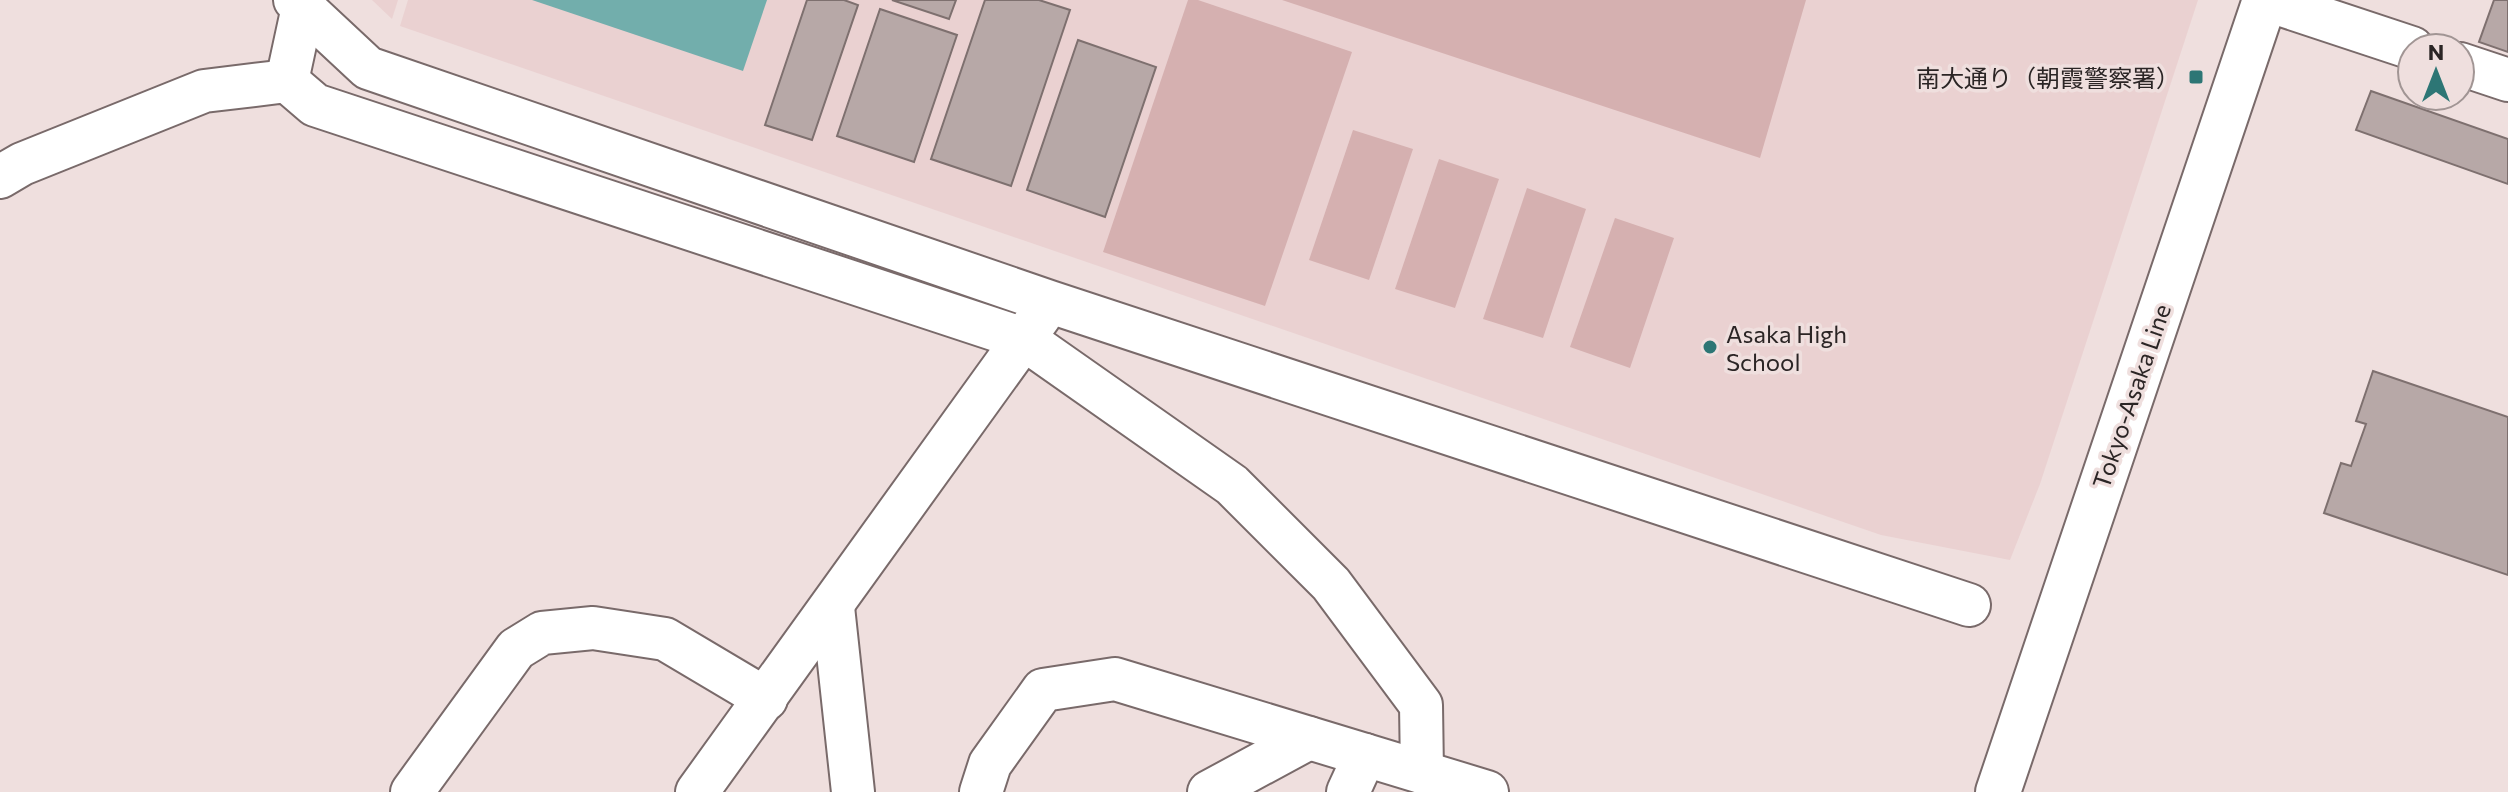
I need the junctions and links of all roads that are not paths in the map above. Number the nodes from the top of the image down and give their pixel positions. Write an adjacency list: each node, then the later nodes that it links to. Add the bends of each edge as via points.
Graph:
1 (2266, 0): 3 (street); 22 (main road, Tokyo-Asaka Line)
2 (299, 4): 6 (street); 8 (street, via 368,68)
3 (2396, 43)
4 (2476, 69): 5 (street)
5 (2508, 80)
6 (287, 81): 7 (street, via 204,91); 9 (street, via 315,105)
7 (0, 177)
8 (1050, 302): 9 (street); 10 (street)
9 (1024, 339): 11 (street); 14 (street, via 1232,485 1331,584 1421,705)
10 (1969, 605)
11 (833, 607): 12 (street); 18 (street)
12 (766, 699): 16 (street, via 665,639 593,628 542,633 516,649); 17 (street)
13 (1309, 738): 15 (street); 19 (street, via 1115,679 1043,690 990,764); 20 (street)
14 (1422, 772): 15 (street); 21 (street)
15 (1356, 773)
16 (412, 792)
17 (697, 792)
18 (853, 792)
19 (981, 792)
20 (1209, 792)
21 (1487, 792)
22 (1998, 792)

